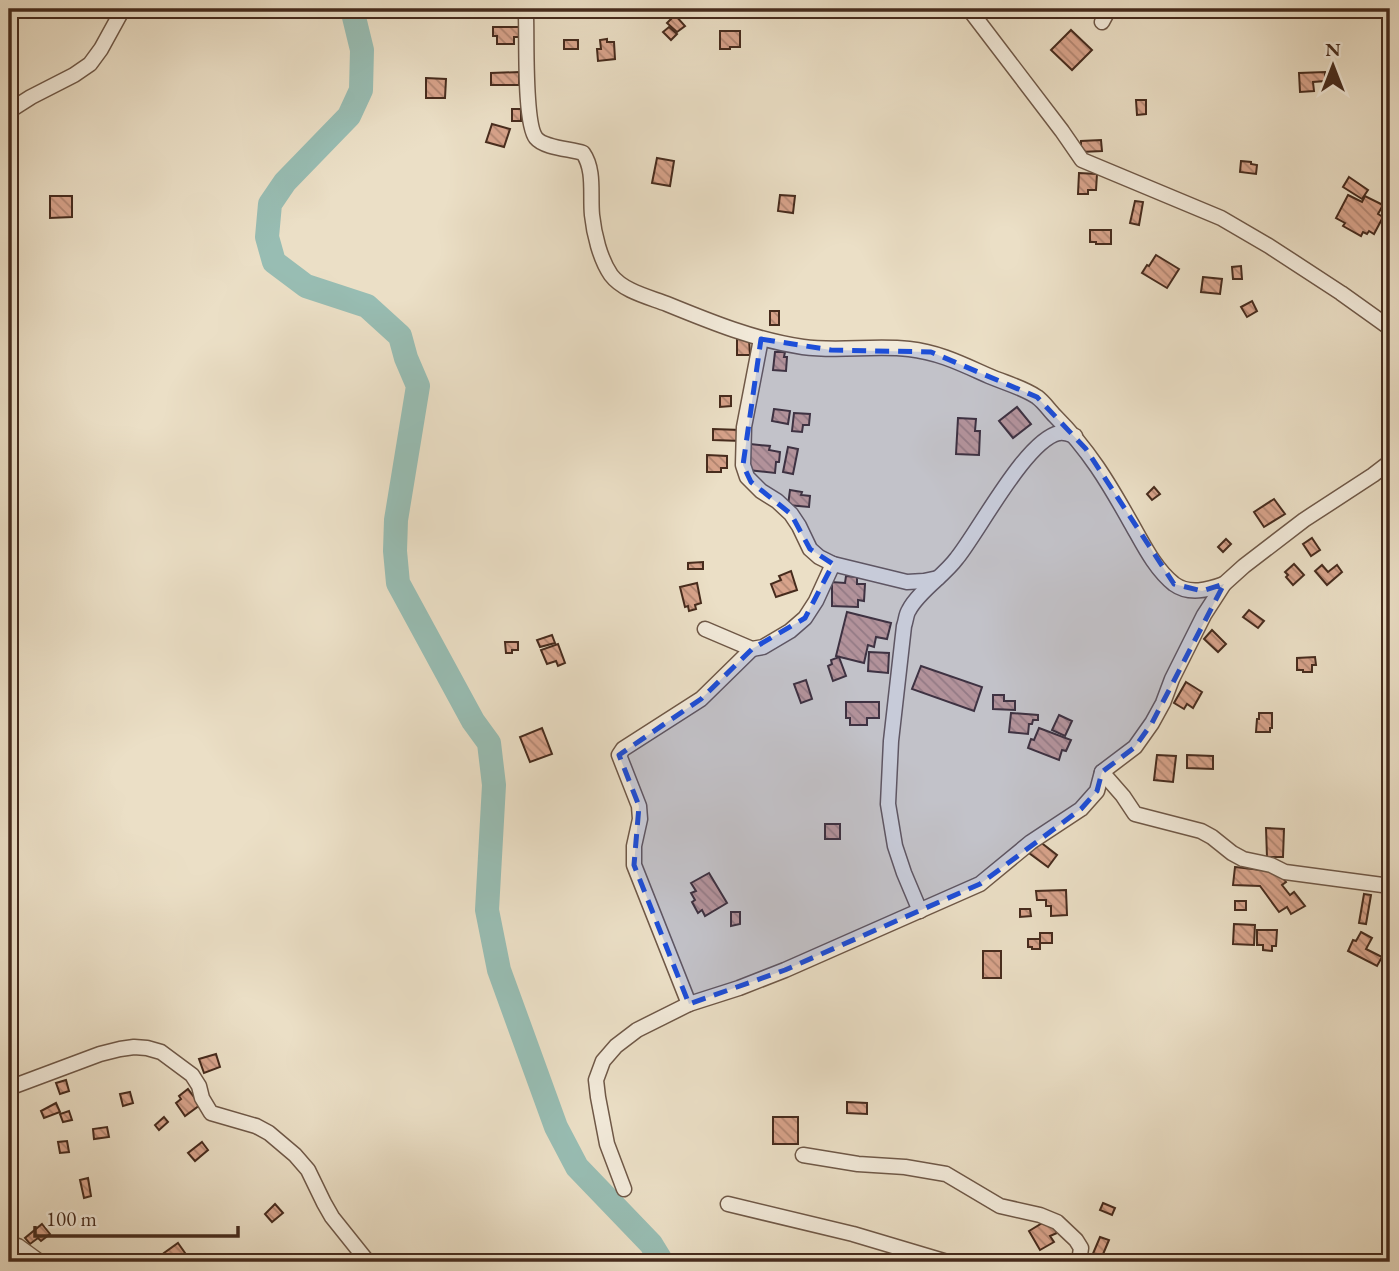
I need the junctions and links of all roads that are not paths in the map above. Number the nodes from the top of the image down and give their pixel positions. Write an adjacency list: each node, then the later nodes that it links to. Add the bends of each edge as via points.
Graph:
1 (123, 9): 4 (street, via 90,64)
2 (969, 9): 5 (street, via 1082,160 1221,218)
3 (526, 17): 6 (street, via 528,98 536,138 587,158 597,243 612,275 634,291)
4 (9, 111)
5 (1390, 328)
6 (761, 339): 7 (street, via 803,347 932,352 1037,397); 9 (street, via 744,427 743,465 751,482 791,514 810,550)
7 (1075, 436): 10 (street, via 1053,435 1035,450 956,561); 11 (street, via 1158,567 1174,584 1202,590)
8 (1390, 462): 11 (street, via 1304,520)
9 (833, 564): 10 (street, via 907,582); 13 (street, via 805,618 763,647)
10 (939, 577): 16 (street, via 908,610 889,775 895,846)
11 (1224, 584): 14 (street, via 1152,723 1135,747)
12 (705, 629): 13 (street)
13 (752, 649): 17 (street, via 701,699 619,755 639,806 634,865)
14 (1102, 772): 15 (street, via 1135,814 1201,831 1243,859 1285,872); 16 (street, via 1097,791 1081,809 980,884)
15 (1390, 886)
16 (920, 911): 17 (street, via 774,974)
17 (689, 1004): 20 (street, via 616,1046 603,1061 596,1080 607,1144)
18 (9, 1088): 24 (street, via 120,1049 161,1052 192,1075 211,1113 256,1126 295,1155 332,1217)
19 (803, 1155): 26 (street, via 946,1174 1000,1206 1056,1222 1081,1248)
20 (624, 1189)
21 (729, 1204): 25 (street)
22 (9, 1244): 23 (street)
23 (40, 1262)
24 (368, 1262)
25 (947, 1262)
26 (1079, 1262)

